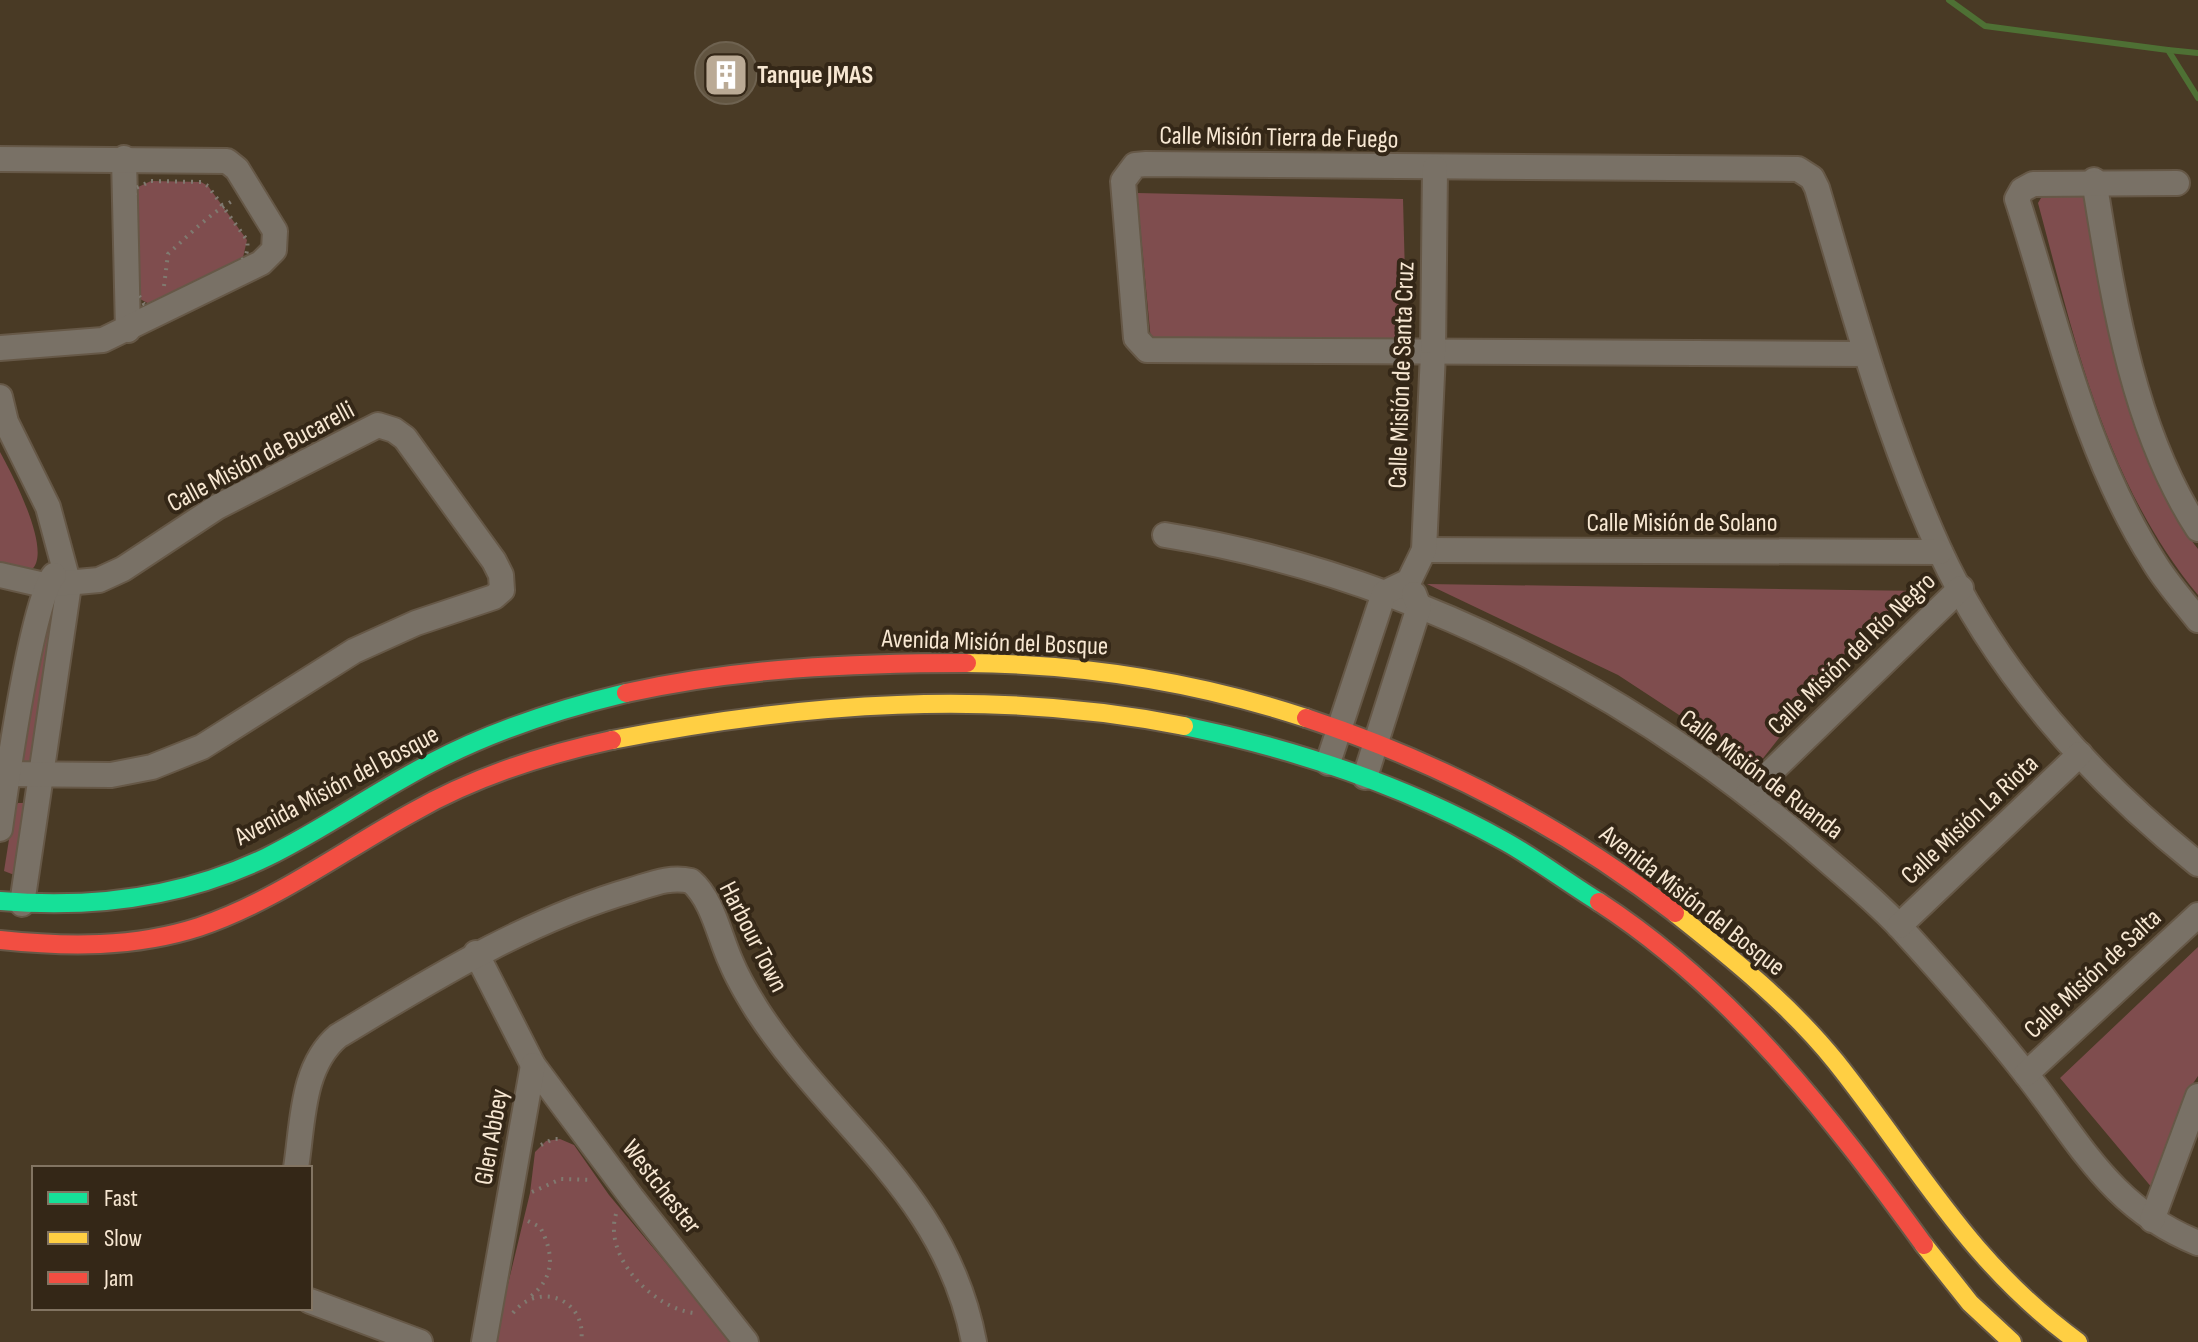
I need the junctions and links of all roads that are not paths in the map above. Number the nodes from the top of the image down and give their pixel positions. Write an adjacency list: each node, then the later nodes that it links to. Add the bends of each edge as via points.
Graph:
1 (124, 158): 2 (street); 6 (street); 6 (street, via 227,161 275,231 274,250 261,263)
2 (0, 159)
3 (1435, 168): 8 (street, Calle Misión de Santa Cruz); 8 (street, Calle Misión Tierra de Fuego, via 1146,164 1135,165 1123,181 1136,338 1147,350); 9 (street, Calle Misión Tierra de Fuego, via 1798,169 1817,188)
4 (2094, 180): 5 (street); 11 (street, via 2130,362 2165,467); 22 (street, via 2033,184 2017,199 2101,459 2155,564)
5 (2177, 183)
6 (128, 330): 7 (street, via 83,344)
7 (0, 348)
8 (1433, 353): 9 (street, Calle Misión Tierra de Fuego); 13 (street, Calle Misión de Santa Cruz)
9 (1865, 354): 14 (street, Calle Misión Tierra de Fuego)
10 (0, 397): 16 (street, via 6,422 48,507)
11 (2198, 529)
12 (1165, 535): 20 (street, Calle Misión de Ruanda, via 1255,551)
13 (1424, 550): 14 (street, Calle Misión de Solano); 17 (street, Calle Misión de Santa Cruz)
14 (1940, 552): 19 (street, Calle Misión Tierra de Fuego)
15 (0, 575): 18 (street)
16 (66, 575): 18 (street); 30 (street); 30 (street, Calle Misión de Bucarelli, via 99,580 123,569 217,507 378,425 405,438 494,561 502,590 354,651 186,755 111,775)
17 (1409, 581): 20 (street); 21 (street)
18 (44, 585): 29 (street)
19 (1961, 588): 27 (street, Calle Misión Tierra de Fuego, via 2004,659); 32 (street, Calle Misión del Río Negro)
20 (1384, 593): 21 (street, Calle Misión de Ruanda); 25 (street)
21 (1419, 607): 26 (street); 32 (street, Calle Misión de Ruanda, via 1503,644 1622,708)
22 (2198, 620)
23 (849, 665): 24 (main road); 25 (main road, Avenida Misión del Bosque, via 959,662 1122,674 1223,694); 35 (main road, Avenida Misión del Bosque, via 669,685 553,713 435,761 276,851 215,879 116,903)
24 (780, 711): 28 (main road, via 958,699 1080,707 1183,723); 38 (main road, via 607,741 508,767 429,801 255,904 180,932 73,946)
25 (1339, 729): 26 (main road, Avenida Misión del Bosque); 28 (street)
26 (1376, 742): 31 (street); 52 (main road, Avenida Misión del Bosque, via 1481,789 1588,851 1757,982 1834,1060 2001,1279 2029,1308)
27 (2080, 754): 34 (street, Calle Misión Tierra de Fuego, via 2146,823); 37 (street, Calle Misión La Riota)
28 (1328, 763): 31 (main road)
29 (4, 775): 30 (street, Calle Misión de Bucarelli); 33 (street)
30 (42, 777): 35 (street)
31 (1365, 777): 51 (main road, via 1518,850 1606,907 1691,972 1822,1107 1951,1279)
32 (1748, 794): 37 (street, Calle Misión de Ruanda)
33 (0, 829)
34 (2198, 864)
35 (11, 903)
36 (2198, 915): 41 (street, Calle Misión de Salta)
37 (1899, 926): 41 (street, Calle Misión de Ruanda)
38 (0, 940)
39 (476, 953): 40 (street, Glen Abbey); 43 (street, Harbour Town, via 325,1047 311,1074); 50 (street, Harbour Town, via 617,894 665,880 691,881 704,895 731,962 762,1016 915,1202 946,1258)
40 (533, 1065): 48 (street, Glen Abbey); 49 (street, Westchester)
41 (2026, 1074): 44 (street, Calle Misión de Ruanda, via 2091,1164)
42 (2198, 1096): 44 (street)
43 (296, 1166)
44 (2152, 1220): 45 (street, Calle Misión de Ruanda)
45 (2198, 1243)
46 (312, 1302): 47 (street)
47 (420, 1342)
48 (484, 1342)
49 (746, 1342)
50 (974, 1342)
51 (2012, 1342)
52 (2078, 1342)

